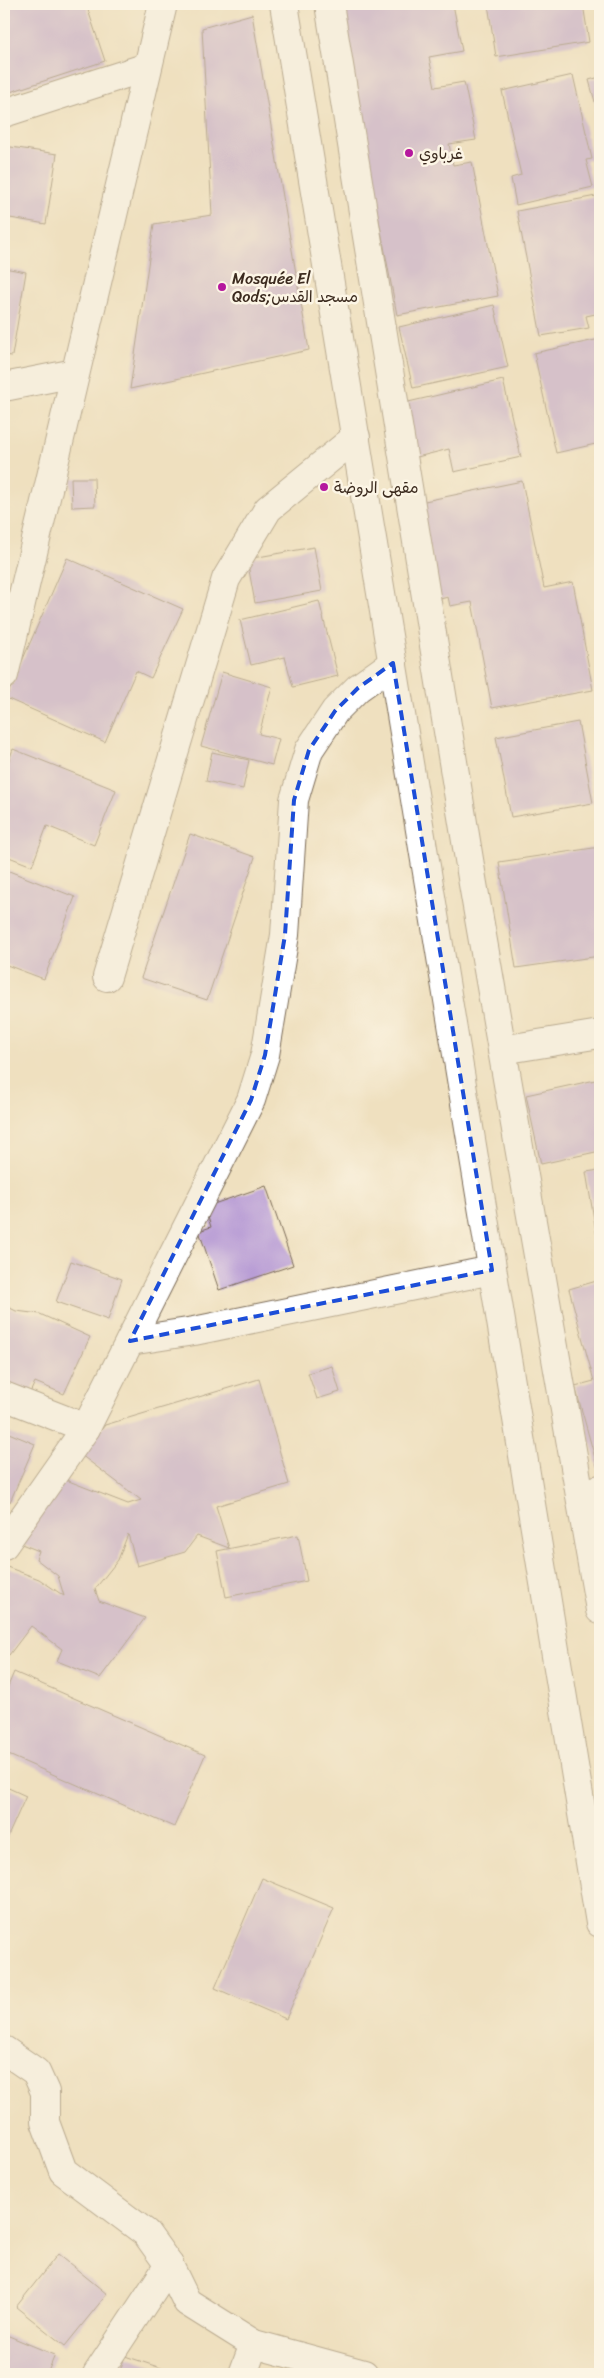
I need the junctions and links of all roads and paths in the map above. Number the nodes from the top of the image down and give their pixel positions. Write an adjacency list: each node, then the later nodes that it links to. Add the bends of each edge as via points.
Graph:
1 (163, 4): 4 (main road)
2 (284, 4): 8 (main road)
3 (329, 4): 13 (main road)
4 (147, 67): 5 (main road); 6 (main road)
5 (4, 113)
6 (75, 372): 7 (main road); 10 (main road)
7 (4, 388)
8 (356, 437): 9 (main road); 11 (main road, via 268,509 226,579)
9 (393, 663): 14 (main road); 15 (main road, via 358,688 335,711 309,750 294,800 285,935 265,1055 251,1100)
10 (4, 675)
11 (107, 978)
12 (600, 1034): 13 (main road)
13 (502, 1050): 18 (main road)
14 (492, 1270): 15 (main road, via 194,1332); 21 (main road)
15 (130, 1341): 17 (main road)
16 (4, 1396): 17 (main road)
17 (86, 1428): 19 (main road)
18 (590, 1492): 20 (main road)
19 (4, 1545)
20 (600, 1610)
21 (600, 1923)
22 (4, 2050): 23 (main road, via 36,2072 45,2092 45,2122 63,2171 146,2233)
23 (169, 2265): 24 (main road, via 187,2302); 25 (main road)
24 (254, 2344): 26 (main road); 27 (main road)
25 (97, 2374)
26 (243, 2374)
27 (364, 2374)

